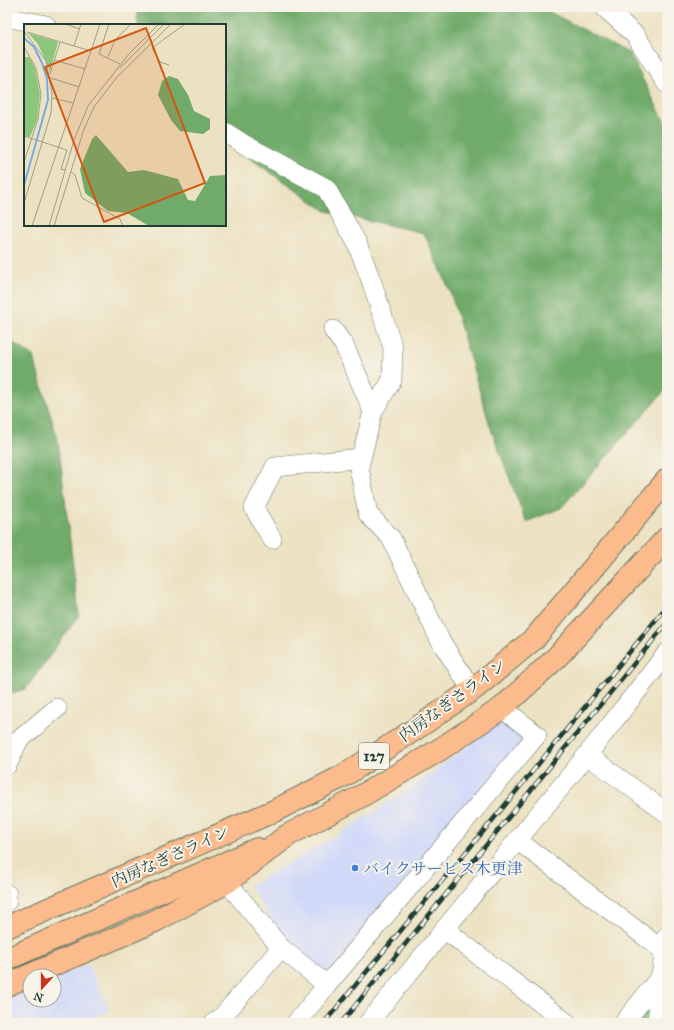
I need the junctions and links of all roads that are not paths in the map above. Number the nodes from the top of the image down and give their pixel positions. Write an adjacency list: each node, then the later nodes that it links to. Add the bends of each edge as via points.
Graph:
1 (604, 7): 4 (street, via 635,35)
2 (15, 19): 3 (street)
3 (41, 24)
4 (667, 84)
5 (226, 133): 7 (street, via 326,188 357,243 393,348 392,380)
6 (333, 330): 7 (street, via 344,345)
7 (373, 411): 8 (street)
8 (361, 458): 11 (street, via 275,467 254,508); 13 (street, via 359,468 368,514 391,538 440,640)
9 (667, 480): 13 (highway, 内房なぎさライン / 127, via 534,639)
10 (667, 538): 15 (highway, 内房なぎさライン / 127, via 556,658)
11 (272, 539)
12 (667, 653): 16 (street)
13 (472, 690): 24 (highway, 内房なぎさライン / 127, via 345,775 280,808)
14 (57, 708): 17 (street, via 18,740)
15 (502, 708): 19 (highway, 内房なぎさライン / 127, via 433,754); 31 (street, via 537,735)
16 (587, 754): 18 (street); 20 (street)
17 (7, 765)
18 (667, 813)
19 (288, 835): 21 (highway, 内房なぎさライン / 127); 28 (highway, 127)
20 (517, 840): 25 (street); 26 (street)
21 (227, 882): 27 (street); 30 (highway, 内房なぎさライン / 127, via 156,921)
22 (7, 894): 23 (street)
23 (7, 901)
24 (7, 927)
25 (444, 929): 32 (street); 35 (street)
26 (666, 943): 29 (street)
27 (281, 948): 31 (street); 33 (street)
28 (7, 959)
29 (661, 976): 36 (street); 37 (street)
30 (7, 985)
31 (327, 985): 34 (street)
32 (370, 1022)
33 (214, 1023)
34 (296, 1023)
35 (567, 1023)
36 (624, 1023)
37 (657, 1023)

